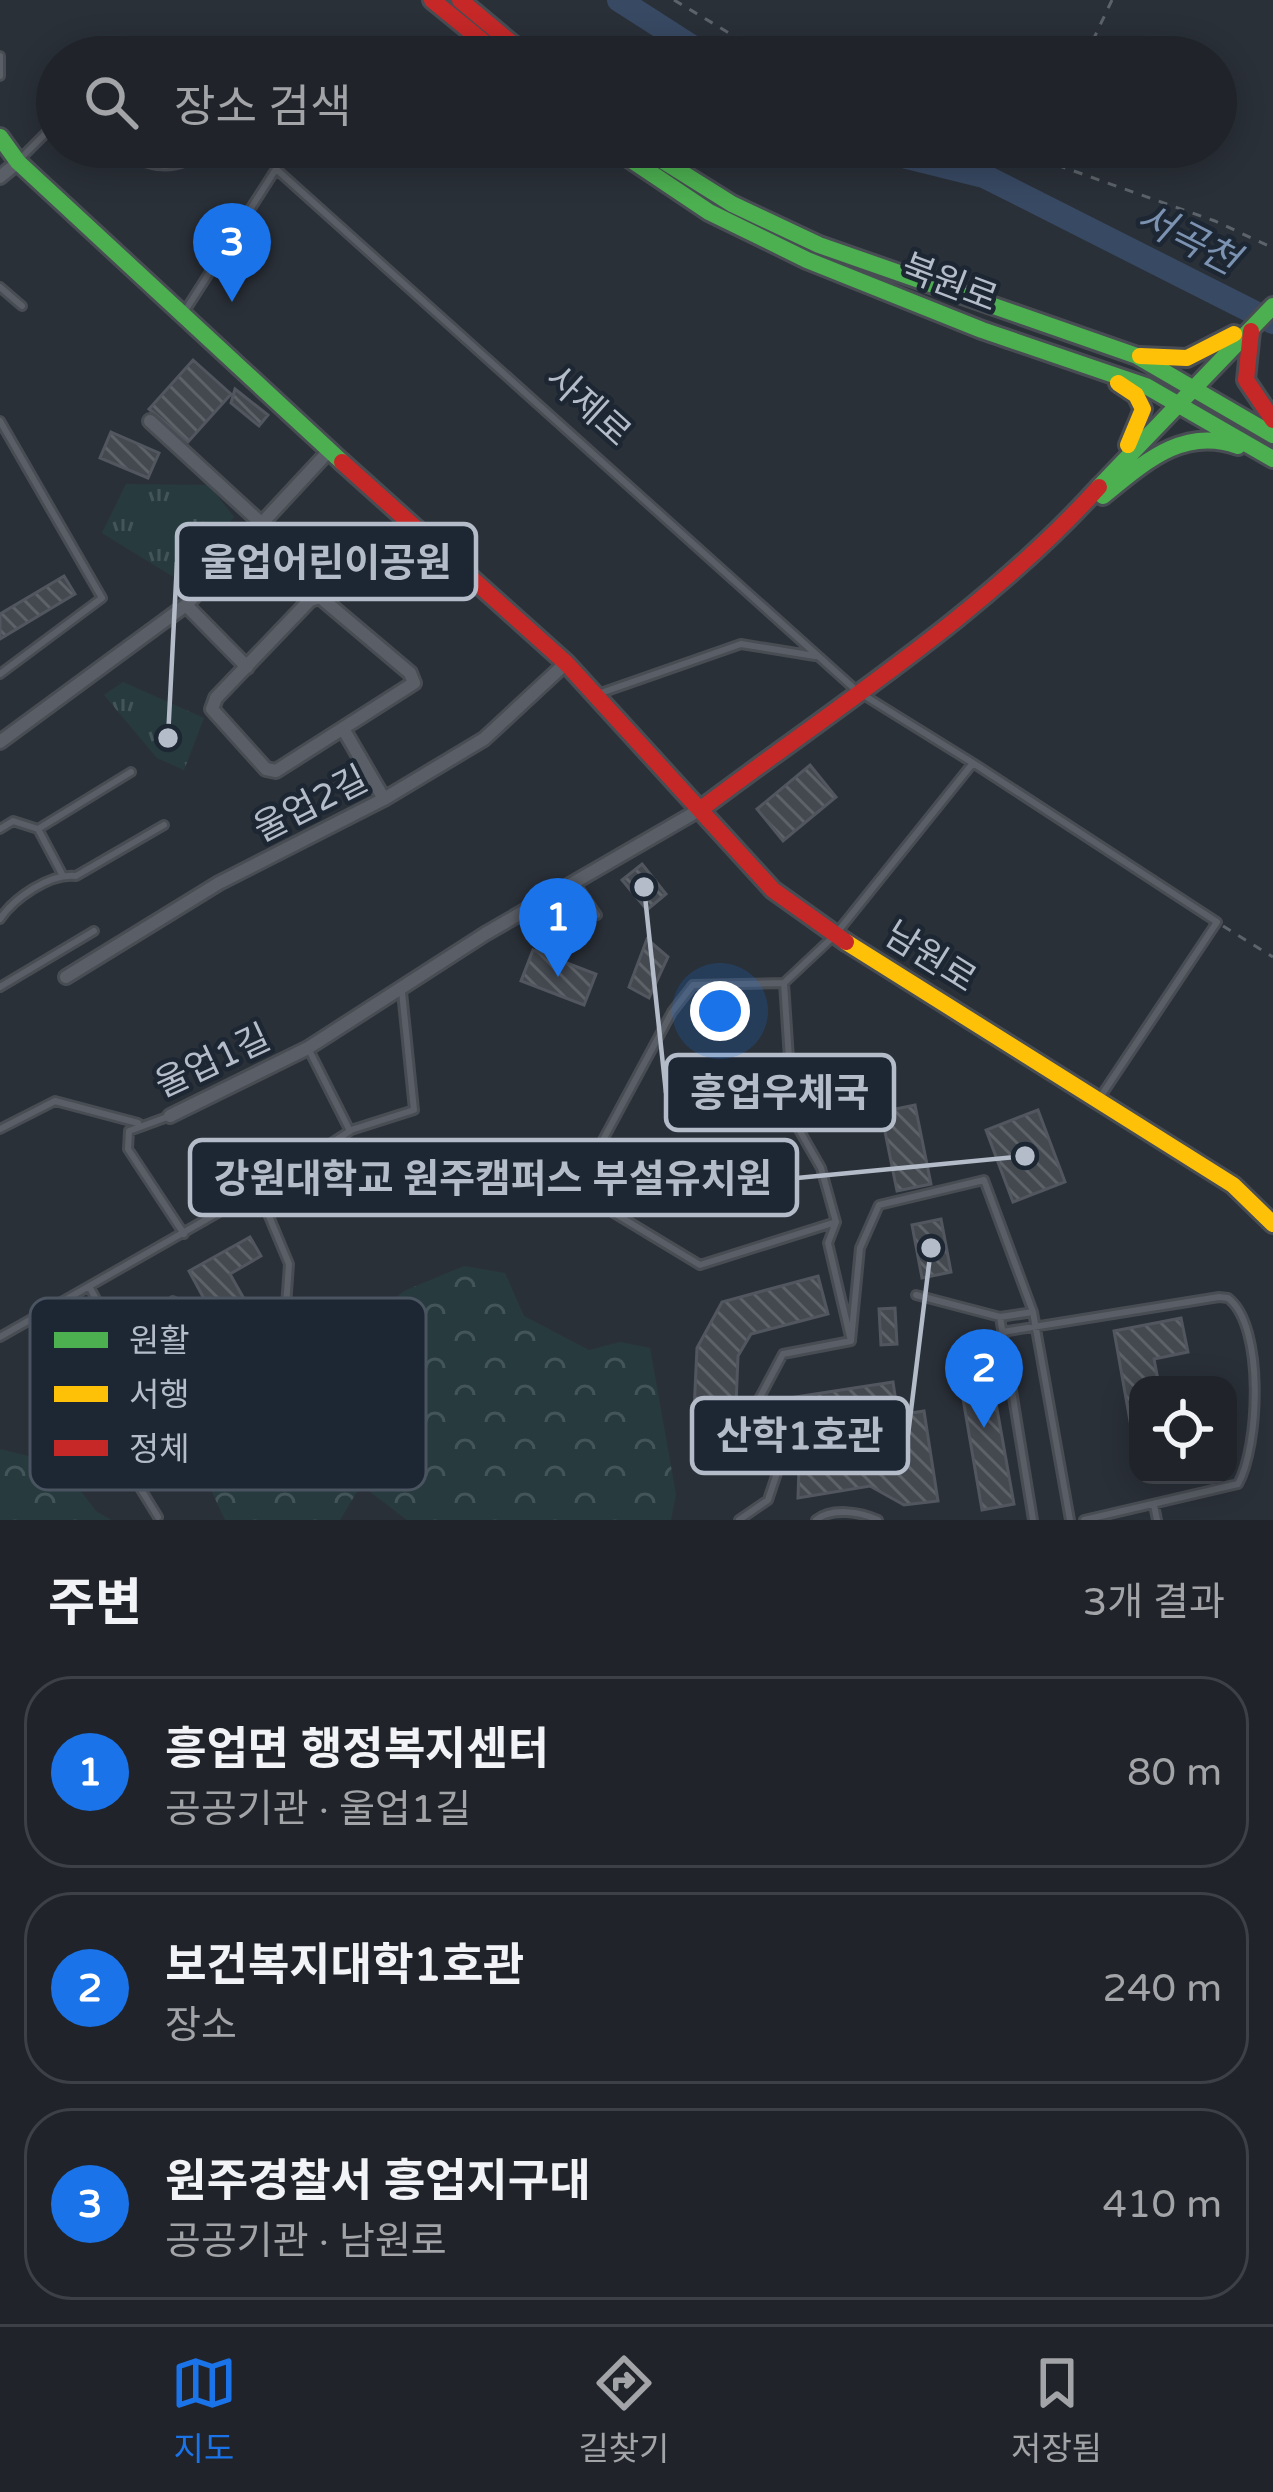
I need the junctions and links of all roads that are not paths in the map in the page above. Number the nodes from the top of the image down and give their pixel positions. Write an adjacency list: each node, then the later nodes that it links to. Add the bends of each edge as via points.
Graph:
1 (432, 0): 3 (street)
2 (460, 0): 4 (street)
3 (476, 36)
4 (503, 36)
5 (0, 56): 6 (lane)
6 (0, 76)
7 (0, 137): 10 (street, 남원로)
8 (36, 143): 10 (lane)
9 (0, 152): 10 (street, 남원로)
10 (18, 161): 13 (street); 17 (street, 남원로)
11 (644, 168): 19 (street, 북원로, via 807,260)
12 (675, 168): 20 (street, 북원로, via 819,245)
13 (0, 177)
14 (0, 287): 15 (lane)
15 (22, 306)
16 (1273, 307): 18 (street)
17 (181, 317): 27 (street, 남원로); 32 (lane, 사제로, via 276,170)
18 (1252, 328): 20 (street, via 1198,355); 21 (street); 23 (street, via 1245,380 1252,401)
19 (1054, 355): 22 (street, 북원로); 30 (street, via 1124,386 1143,410 1135,436)
20 (1137, 356): 21 (street, 북원로)
21 (1193, 387): 22 (street); 26 (street, 북원로)
22 (1176, 402): 28 (street, 북원로); 30 (street)
23 (1273, 420)
24 (0, 421): 35 (lane, via 102,598)
25 (150, 421): 29 (street)
26 (1273, 435)
27 (329, 451): 29 (street); 33 (street, 남원로)
28 (1273, 462): 30 (street, via 1226,440 1190,438)
29 (261, 523): 31 (street)
30 (1064, 526): 36 (street)
31 (186, 605): 34 (street); 39 (street)
32 (819, 657): 36 (lane, 사제로); 37 (lane, via 741,644)
33 (566, 662): 37 (street, 남원로); 42 (street, 울업2길, via 484,740)
34 (247, 667): 38 (street, via 212,709 259,766 276,771); 38 (street, via 310,600 327,599 414,683)
35 (0, 674)
36 (856, 691): 40 (lane, 사제로); 43 (street)
37 (596, 695): 43 (street, 남원로)
38 (345, 732): 42 (street)
39 (0, 742)
40 (973, 763): 52 (lane); 58 (lane, 사제로, via 1217,922)
41 (131, 772): 46 (lane)
42 (384, 800): 53 (street, 울업2길, via 219,883)
43 (700, 809): 48 (street, 울업1길); 52 (street, 남원로, via 773,890)
44 (164, 825): 47 (lane, via 76,876)
45 (0, 829): 46 (lane, via 13,821)
46 (38, 830): 47 (lane)
47 (62, 874): 49 (lane)
48 (576, 884): 50 (lane); 56 (street, 울업1길)
49 (0, 914)
50 (597, 915)
51 (94, 931): 55 (lane)
52 (835, 935): 54 (lane); 58 (street, 남원로)
53 (66, 976)
54 (784, 983): 64 (lane, via 793,1119 821,1168); 64 (lane, via 693,985 576,1190 700,1265)
55 (0, 987)
56 (402, 988): 57 (street, 울업1길); 62 (lane, via 414,1110)
57 (308, 1048): 59 (street, 울업1길); 62 (lane, 울업1길)
58 (1098, 1101): 65 (street, 남원로, via 1233,1185)
59 (170, 1116): 60 (lane, 울업1길)
60 (142, 1124): 61 (lane, 울업1길, via 55,1102); 66 (lane, 울업1길, via 130,1130 128,1149)
61 (0, 1130)
62 (350, 1131): 63 (lane)
63 (258, 1190): 66 (lane); 71 (lane, via 287,1250)
64 (836, 1222): 78 (lane, via 828,1244)
65 (1273, 1224)
66 (184, 1234): 67 (lane)
67 (90, 1288): 69 (lane); 70 (lane)
68 (916, 1294): 73 (lane)
69 (72, 1298)
70 (95, 1298)
71 (285, 1298)
72 (1033, 1312): 73 (lane); 75 (lane); 78 (lane, via 984,1180 879,1205 860,1248)
73 (1000, 1317): 76 (lane)
74 (30, 1321): 77 (lane)
75 (1036, 1328): 76 (lane); 80 (lane, via 1200,1299 1236,1304 1258,1410 1245,1472 1232,1489); 86 (lane)
76 (1002, 1332): 85 (lane)
77 (0, 1337)
78 (851, 1341): 82 (lane, via 782,1354 759,1399 757,1452 780,1464 768,1500)
79 (141, 1490): 81 (lane)
80 (1154, 1505): 87 (lane); 88 (lane)
81 (158, 1517)
82 (739, 1520)
83 (816, 1520): 84 (lane, via 862,1513)
84 (878, 1520)
85 (1034, 1520)
86 (1070, 1520)
87 (1084, 1520)
88 (1157, 1520)

